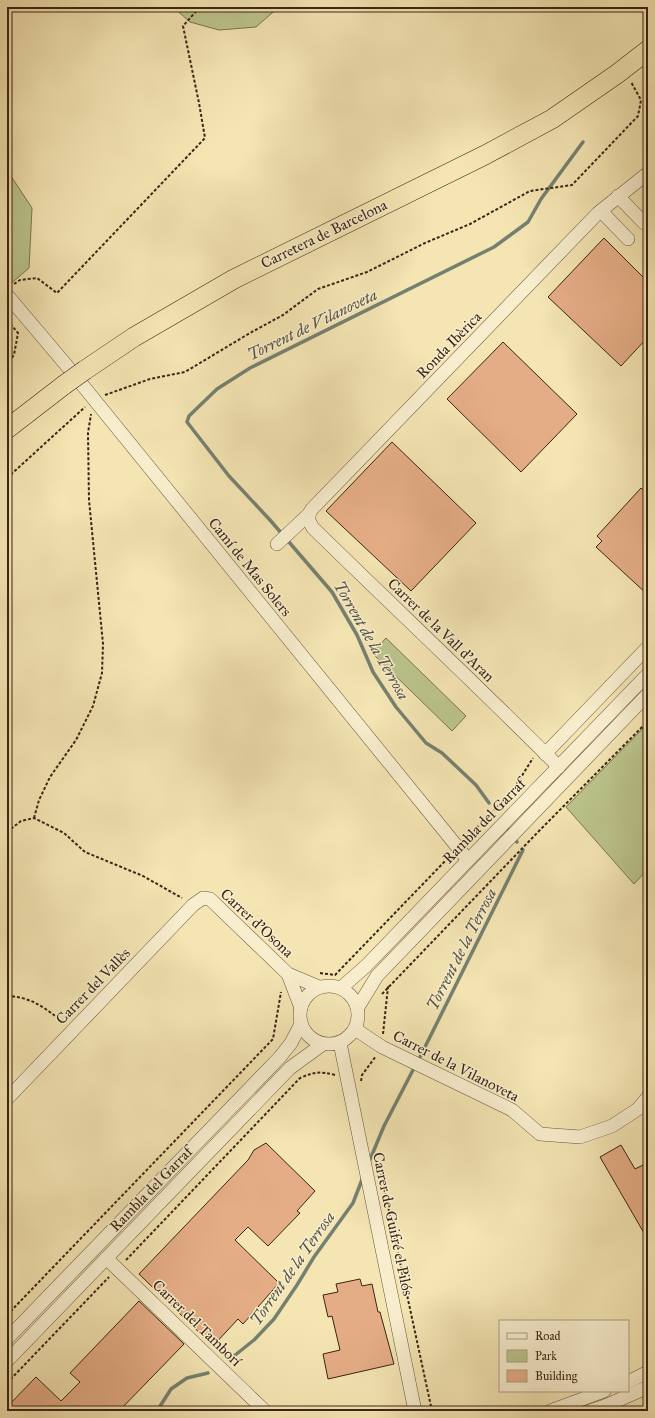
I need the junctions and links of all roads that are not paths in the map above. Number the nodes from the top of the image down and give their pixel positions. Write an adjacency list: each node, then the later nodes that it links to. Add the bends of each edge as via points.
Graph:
1 (648, 50): 8 (highway, Carretera de Barcelona, bridge, via 611,79 552,118 485,155 234,279 134,337 64,385)
2 (648, 173): 3 (street, Ronda Ibèrica)
3 (618, 196): 4 (street, Ronda Ibèrica); 5 (street)
4 (601, 210): 6 (street); 9 (street, Ronda Ibèrica)
5 (644, 223)
6 (628, 239)
7 (9, 291): 16 (street, Camí de Mas Solers)
8 (7, 429)
9 (309, 514): 10 (street, Ronda Ibèrica); 14 (street, Carrer de la Vall d'Aran, via 308,521 313,528)
10 (277, 544)
11 (648, 647): 14 (street)
12 (648, 674): 15 (street, Rambla del Garraf)
13 (648, 694): 21 (street, Rambla del Garraf, via 377,976)
14 (546, 754): 15 (street, Carrer de la Vall d'Aran)
15 (559, 767): 16 (street, Rambla del Garraf)
16 (468, 860): 20 (street, Rambla del Garraf)
17 (198, 901): 18 (street, Carrer d'Osona, via 210,899); 28 (street, Carrer del Vallès)
18 (288, 974): 19 (street, Carrer d'Osona); 22 (street, Carrer d'Osona)
19 (320, 987): 20 (street); 22 (street, via 308,995)
20 (342, 988): 21 (street, via 352,996)
21 (358, 1007): 24 (street, Rambla del Garraf)
22 (301, 1008): 23 (street, Rambla del Garraf)
23 (301, 1024): 26 (street, via 310,1037); 30 (street, Rambla del Garraf, via 280,1057)
24 (356, 1029): 25 (street); 27 (street, Carrer de la Vilanoveta, via 382,1047 512,1110 540,1134 580,1137 612,1126 638,1110)
25 (340, 1043): 26 (street); 38 (street, Carrer de Guifré el Pilós)
26 (323, 1044): 29 (street, Rambla del Garraf, via 290,1068)
27 (648, 1097)
28 (7, 1099)
29 (106, 1258): 31 (street, Rambla del Garraf); 37 (street, Carrer del Tamborí)
30 (7, 1339)
31 (7, 1361)
32 (648, 1372): 33 (street)
33 (629, 1382)
34 (648, 1387): 36 (street)
35 (601, 1392): 39 (street)
36 (605, 1409): 40 (street)
37 (265, 1411)
38 (415, 1411)
39 (550, 1411)
40 (590, 1411)

